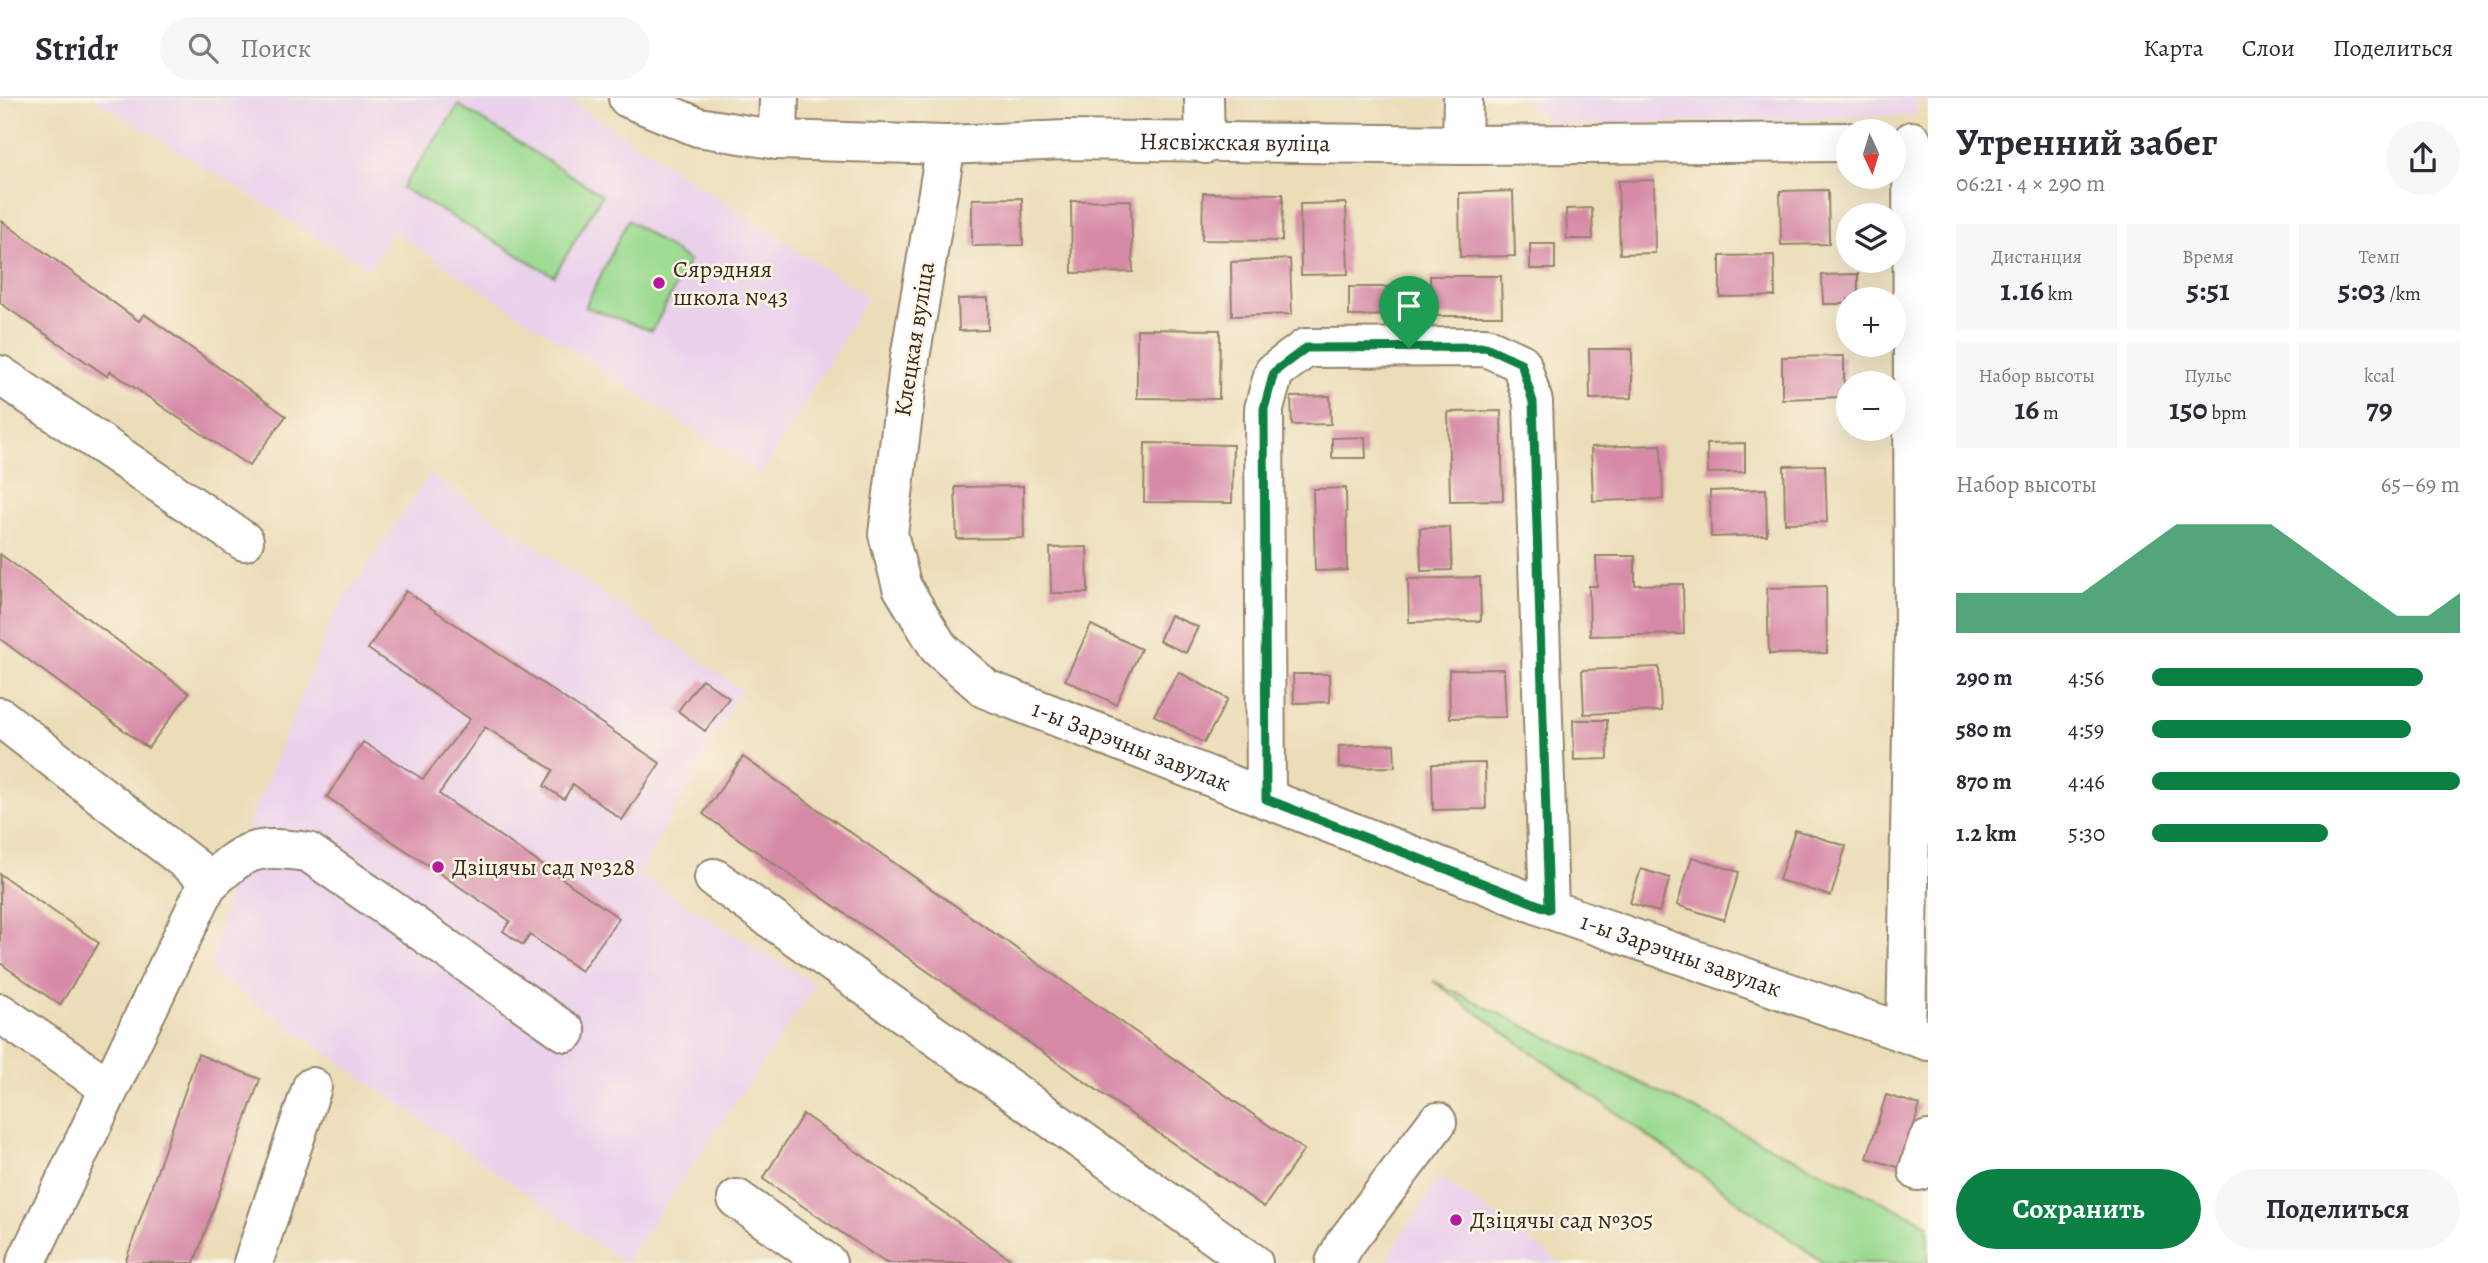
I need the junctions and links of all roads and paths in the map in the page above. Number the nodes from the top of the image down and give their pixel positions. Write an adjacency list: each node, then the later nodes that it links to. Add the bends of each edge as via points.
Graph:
1 (628, 98): 5 (street, Нясвіжская вуліца, via 698,127)
2 (779, 98): 5 (street)
3 (1204, 98): 8 (street)
4 (1463, 98): 10 (street)
5 (778, 139): 9 (street, Нясвіжская вуліца)
6 (1911, 141): 14 (street)
7 (1836, 142): 10 (street, Нясвіжская вуліца)
8 (1205, 144): 9 (street, Нясвіжская вуліца, via 1066,140); 10 (street, Нясвіжская вуліца)
9 (946, 145): 12 (street, Клецкая вуліца, via 910,358)
10 (1462, 145)
11 (0, 376): 13 (street)
12 (888, 534): 16 (street, 1-ы Зарэчны завулак, via 902,587 939,648 986,689)
13 (244, 541)
14 (1921, 632): 22 (street)
15 (0, 717): 18 (street, via 200,872)
16 (1266, 799): 19 (street, 1-ы Зарэчны завулак); 19 (street, via 1264,409 1274,372 1306,348 1486,347 1521,363 1533,402)
17 (714, 878): 30 (street)
18 (207, 885): 21 (street, via 235,859 268,847 308,852); 23 (street)
19 (1549, 909): 22 (street, 1-ы Зарэчны завулак)
20 (0, 1013): 23 (street)
21 (566, 1032)
22 (1917, 1037)
23 (108, 1087): 27 (street)
24 (312, 1087): 28 (street)
25 (1437, 1122): 31 (street)
26 (737, 1199): 29 (street)
27 (26, 1263)
28 (253, 1263)
29 (828, 1263)
30 (1253, 1263)
31 (1335, 1263)

